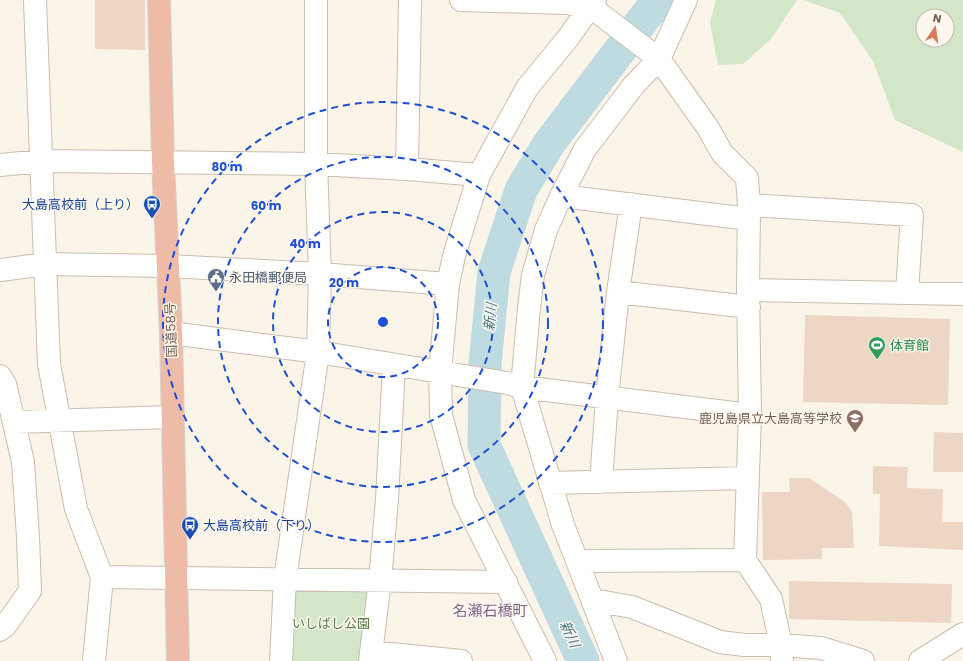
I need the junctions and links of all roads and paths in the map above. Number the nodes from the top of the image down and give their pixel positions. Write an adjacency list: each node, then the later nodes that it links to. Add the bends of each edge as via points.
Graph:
1 (35, 0): 10 (street)
2 (160, 0): 11 (highway, 国道58号)
3 (316, 0): 12 (street)
4 (410, 0): 14 (street)
5 (461, 0): 6 (street)
6 (484, 0): 8 (street, via 568,3)
7 (686, 0): 9 (street)
8 (595, 8): 9 (street); 15 (street, via 528,88)
9 (656, 56): 16 (street, via 585,149); 18 (street, via 708,128 722,153 747,178)
10 (41, 161): 11 (street); 13 (street); 19 (street)
11 (163, 162): 12 (street); 20 (highway, 国道58号)
12 (316, 164): 14 (street); 22 (street)
13 (0, 165)
14 (406, 169): 15 (street)
15 (479, 175): 23 (street)
16 (561, 196): 17 (street); 33 (street, via 546,230 533,275)
17 (631, 204): 18 (street); 24 (street)
18 (750, 212): 25 (street, via 912,215); 27 (street)
19 (45, 264): 20 (street); 21 (street); 37 (street, via 49,364)
20 (168, 266): 22 (street); 28 (highway, 国道58号)
21 (0, 270)
22 (320, 274): 23 (street); 29 (street)
23 (448, 284): 31 (street)
24 (618, 292): 27 (street); 34 (street)
25 (907, 293): 26 (street); 27 (street)
26 (963, 294)
27 (748, 298): 35 (street)
28 (171, 333): 29 (street); 36 (highway, 国道58号)
29 (318, 352): 30 (street); 46 (street)
30 (394, 365): 31 (street); 47 (street)
31 (447, 373): 33 (street); 48 (street, via 441,415 464,500)
32 (0, 376): 38 (street, via 5,384)
33 (515, 385): 34 (street); 41 (street)
34 (608, 398): 35 (street); 40 (street)
35 (750, 415): 39 (street)
36 (173, 417): 37 (street); 45 (highway, 国道58号)
37 (60, 421): 38 (street); 44 (street, via 76,509)
38 (14, 422): 50 (street, via 23,462 30,591)
39 (747, 478): 40 (street); 42 (street)
40 (601, 482): 41 (street)
41 (550, 483): 43 (street)
42 (745, 560): 43 (street); 52 (street, via 771,599)
43 (577, 561): 49 (street)
44 (102, 577): 45 (street); 54 (street)
45 (176, 578): 46 (street); 55 (highway, 国道58号)
46 (286, 579): 47 (street); 56 (street)
47 (380, 581): 48 (street); 53 (street)
48 (506, 582): 58 (street)
49 (593, 600): 52 (street, via 632,608 720,642); 59 (street)
50 (0, 630)
51 (963, 634): 61 (street)
52 (781, 653): 60 (street, via 821,648)
53 (370, 656): 57 (street)
54 (94, 661)
55 (178, 661)
56 (281, 661)
57 (459, 661)
58 (545, 661)
59 (616, 661)
60 (863, 661)
61 (920, 661)

